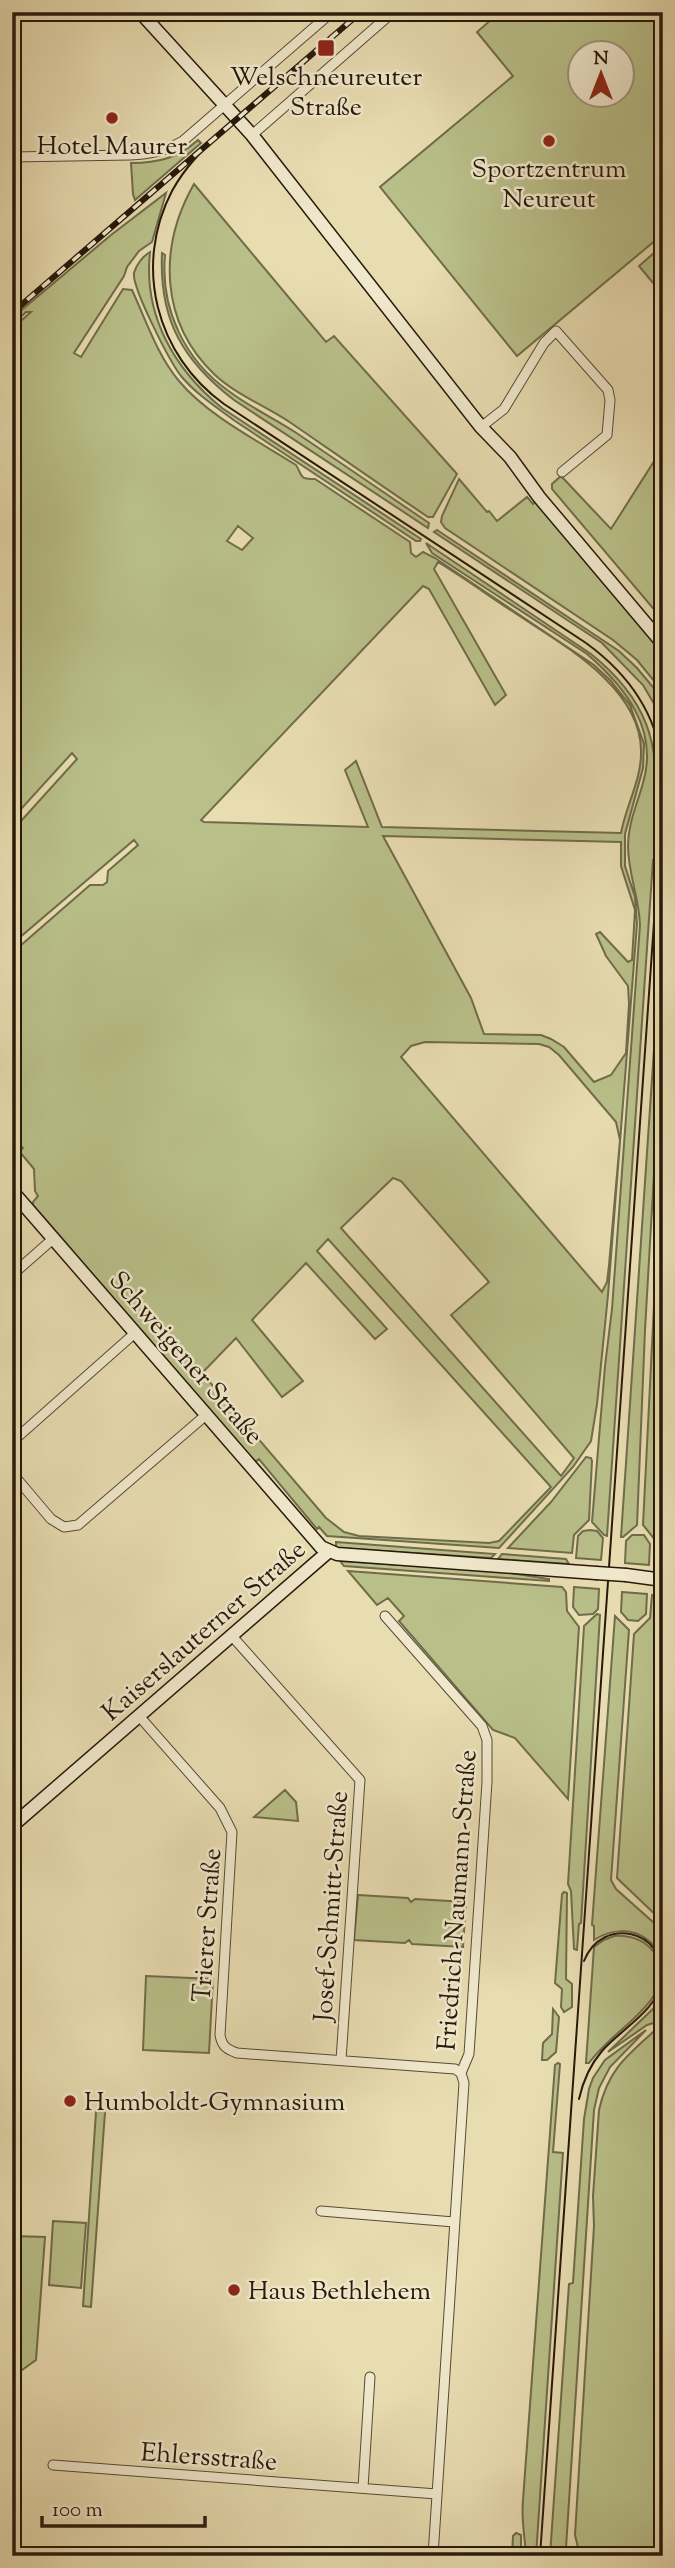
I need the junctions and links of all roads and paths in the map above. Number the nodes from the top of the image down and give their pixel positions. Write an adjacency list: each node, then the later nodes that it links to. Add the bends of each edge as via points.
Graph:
1 (140, 12): 4 (main road)
2 (393, 12): 5 (street)
3 (326, 14): 4 (street)
4 (225, 103): 5 (main road); 6 (street, via 183,141 164,151)
5 (252, 135): 7 (main road)
6 (12, 156)
7 (481, 427): 8 (street, via 504,409 556,331 608,390 610,400 607,435); 9 (main road)
8 (562, 472)
9 (663, 644)
10 (12, 1191): 11 (main road, Schweigener Straße)
11 (54, 1238): 12 (street); 13 (main road, Schweigener Straße)
12 (12, 1275)
13 (135, 1333): 14 (main road, Schweigener Straße); 15 (street)
14 (206, 1415): 16 (street, via 78,1525 64,1527 51,1519); 17 (main road, Schweigener Straße)
15 (12, 1442)
16 (12, 1473)
17 (328, 1552): 18 (main road, Kaiserslauterner Straße, bridge); 20 (main road, Kaiserslauterner Straße)
18 (663, 1580)
19 (385, 1616): 24 (street, Friedrich-Naumann-Straße, via 482,1727 488,1740 469,2054)
20 (232, 1635): 21 (main road, Kaiserslauterner Straße); 23 (street, Josef-Schmitt-Straße, via 360,1780)
21 (139, 1716): 22 (main road, Kaiserslauterner Straße); 23 (street, Trierer Straße, via 220,1808 232,1832 222,2044 237,2053)
22 (12, 1826)
23 (341, 2060): 24 (street)
24 (461, 2073): 26 (street, Friedrich-Naumann-Straße)
25 (321, 2211): 26 (street)
26 (454, 2222): 30 (street, Friedrich-Naumann-Straße)
27 (370, 2377): 29 (street)
28 (53, 2465): 29 (street, Ehlersstraße)
29 (363, 2488): 30 (street, Ehlersstraße)
30 (437, 2494): 31 (street, Friedrich-Naumann-Straße)
31 (433, 2556)

